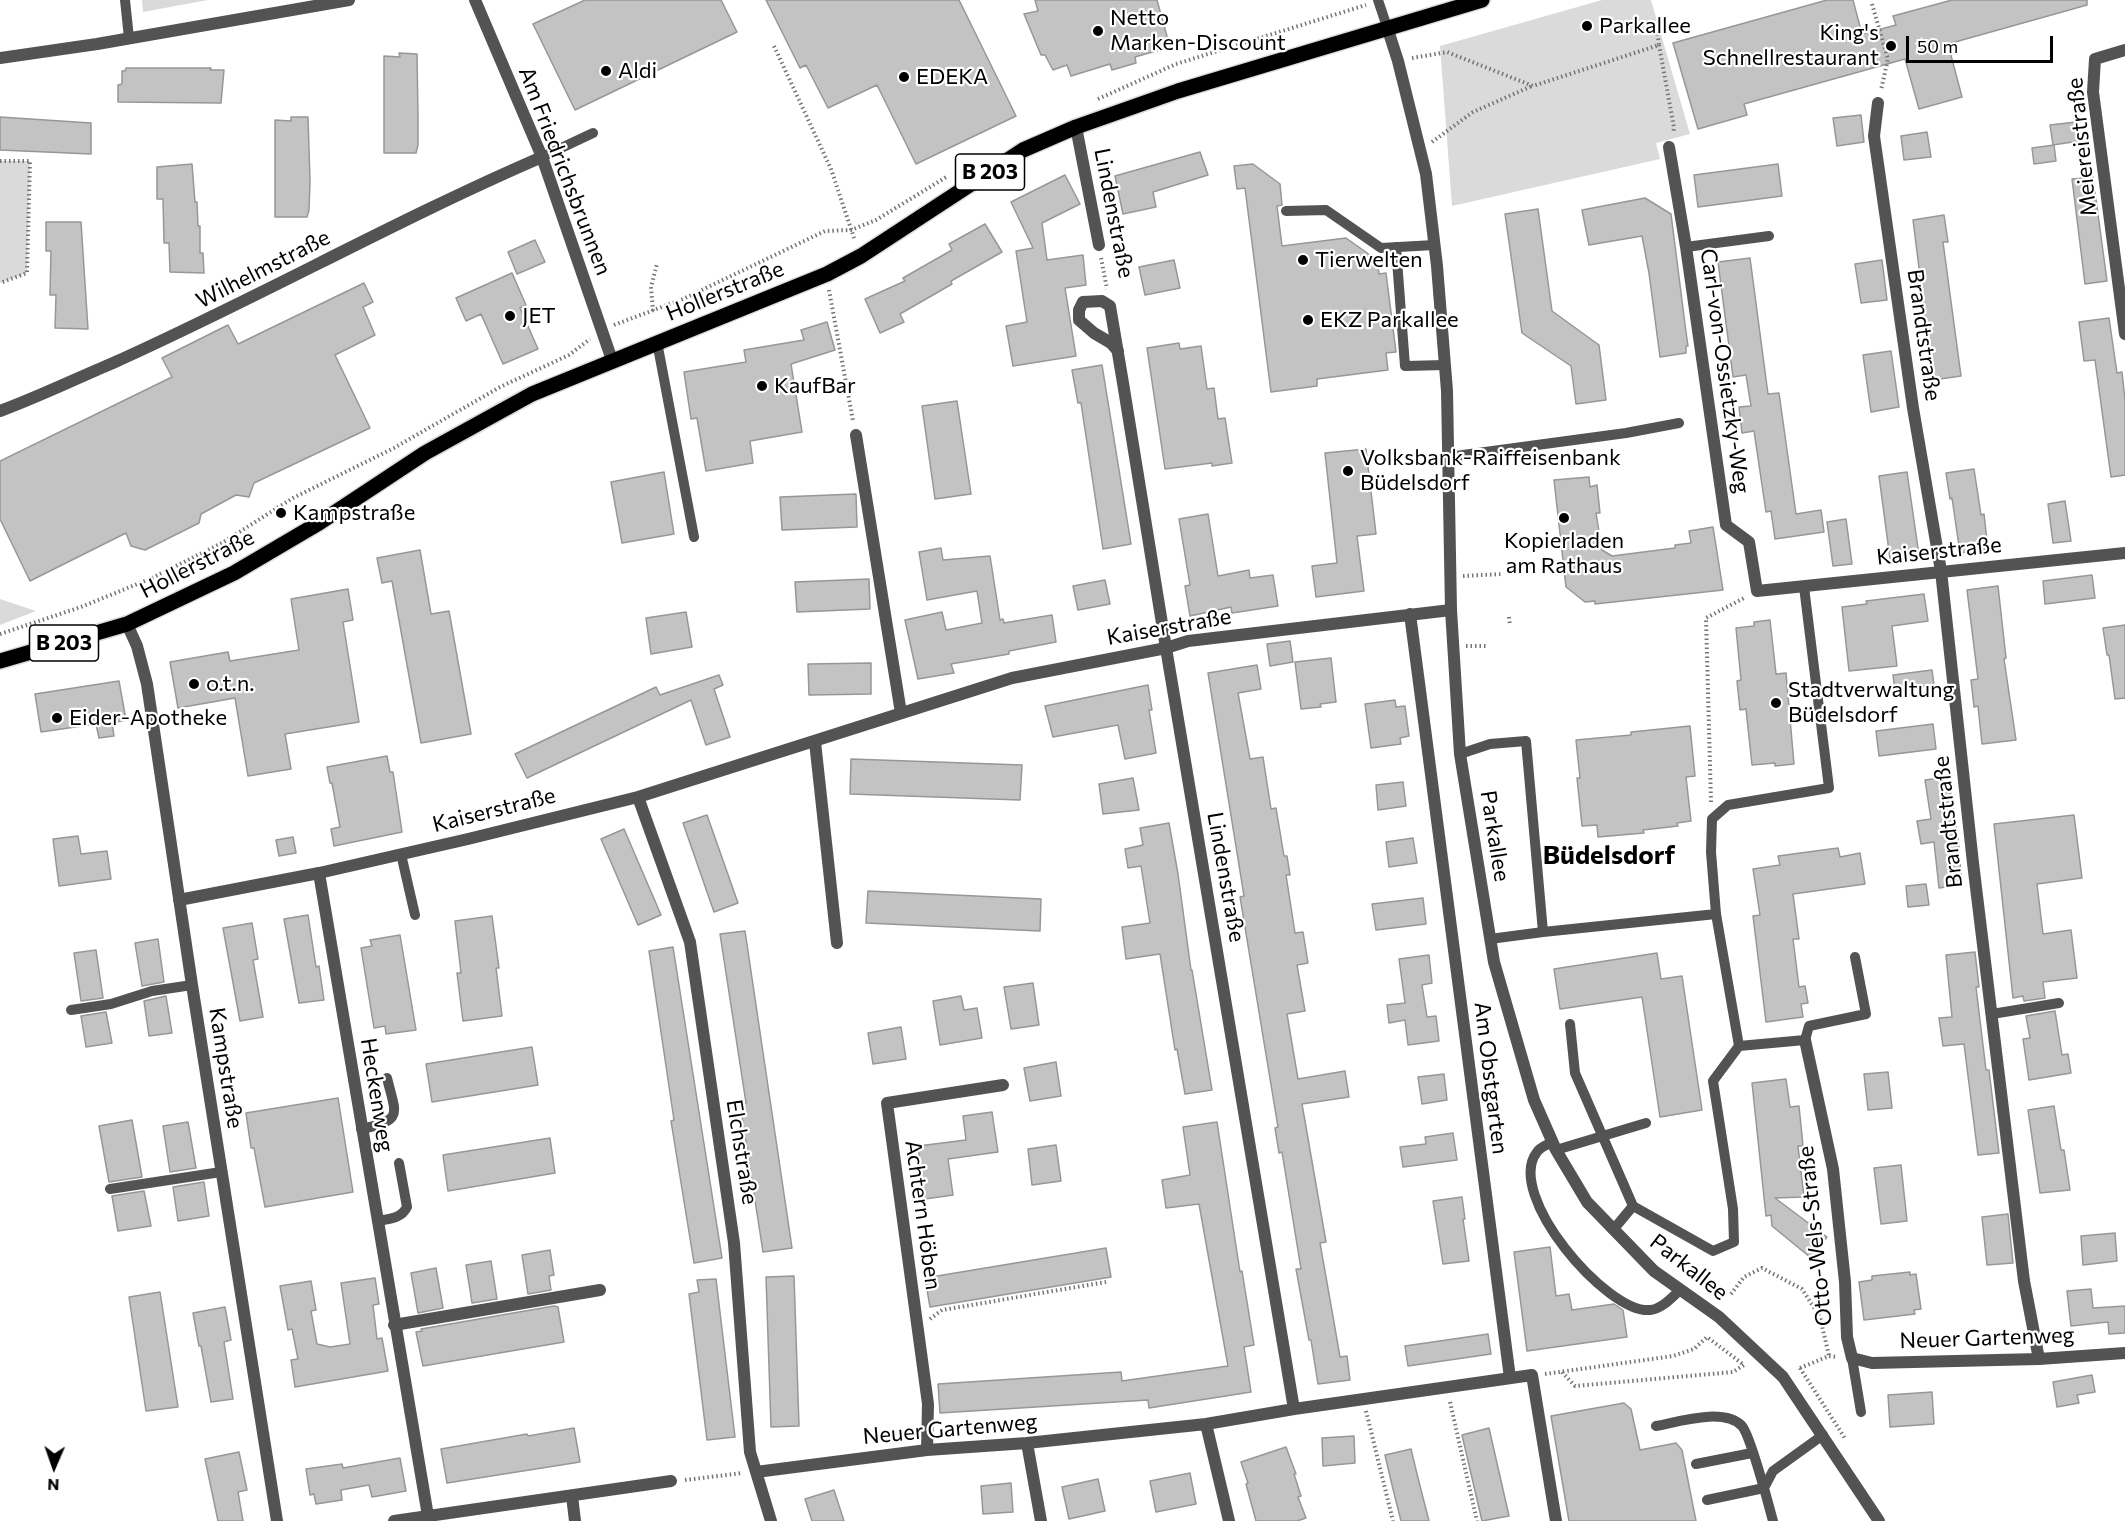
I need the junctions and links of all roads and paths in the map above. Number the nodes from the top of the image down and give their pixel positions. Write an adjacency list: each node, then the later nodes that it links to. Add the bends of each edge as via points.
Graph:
1 (125, 0): 9 (lane)
2 (349, 0): 9 (street)
3 (475, 0): 21 (street, Am Friedrichsbrunnen)
4 (1378, 0): 8 (lane)
5 (1482, 0): 8 (main road, Hollerstraße / B 203)
6 (1872, 4): 16 (path, via 1888,59)
7 (1667, 17): 10 (path, via 1657,29)
8 (1387, 27): 14 (street, Parkallee); 17 (main road, Hollerstraße / B 203, via 1178,91)
9 (129, 38): 13 (street)
10 (1659, 45): 15 (path); 19 (path, via 1674,128)
11 (774, 46): 29 (path, via 831,169)
12 (2125, 50): 36 (street, Meiereistraße, via 2095,59 2093,92)
13 (0, 58)
14 (1398, 60): 15 (path, via 1447,52); 20 (street, Parkallee)
15 (1533, 86): 20 (path, via 1473,112)
16 (1878, 103): 47 (street, Brandtstraße, via 1874,136)
17 (1076, 127): 25 (street, Lindenstraße); 29 (main road, Hollerstraße / B 203, via 1023,150)
18 (593, 133): 21 (lane)
19 (1669, 147): 28 (street, Carl-von-Ossietzky-Weg)
20 (1420, 151): 26 (street, Parkallee)
21 (542, 157): 35 (street, Am Friedrichsbrunnen); 41 (street, Wilhelmstraße, via 477,185 194,326)
22 (0, 161): 32 (path, via 30,161 27,273)
23 (1286, 211): 27 (lane, via 1326,210 1381,248)
24 (1769, 236): 28 (lane)
25 (1099, 245): 33 (path, Lindenstraße)
26 (1434, 245): 27 (lane); 40 (street, Parkallee)
27 (1396, 247): 40 (lane, via 1405,366)
28 (1686, 247): 51 (street, Carl-von-Ossietzky-Weg, via 1726,525 1749,542)
29 (861, 256): 31 (main road, Hollerstraße / B 203)
30 (657, 264): 34 (path, via 651,287)
31 (827, 274): 37 (main road, Hollerstraße / B 203); 43 (path)
32 (0, 283)
33 (1110, 306): 38 (street, Lindenstraße); 38 (street, Lindenstraße, via 1102,301 1083,302 1078,310 1079,320)
34 (653, 311)
35 (602, 330): 39 (street, Am Friedrichsbrunnen); 57 (path, via 569,355 500,387 393,448 293,498 212,548 81,608)
36 (2125, 334)
37 (657, 342): 39 (main road, Hollerstraße / B 203); 45 (lane)
38 (1118, 351): 58 (street, Lindenstraße)
39 (612, 360): 55 (main road, Hollerstraße / B 203, via 532,394 425,453 234,573)
40 (1445, 365): 44 (street, Parkallee)
41 (0, 411)
42 (1679, 423): 44 (lane)
43 (856, 435): 60 (street)
44 (1448, 457): 49 (street, Parkallee)
45 (694, 537)
46 (2125, 554): 47 (street, Kaiserstraße)
47 (1941, 571): 50 (street, Kaiserstraße); 77 (street, Brandtstraße)
48 (1503, 574): 49 (path)
49 (1450, 577): 52 (street, Parkallee)
50 (1804, 587): 51 (street, Kaiserstraße); 64 (lane, via 1829,788 1728,805)
51 (1757, 591): 64 (path, via 1706,618)
52 (1451, 610): 53 (street, Kaiserstraße); 62 (street, Parkallee)
53 (1410, 614): 58 (street, Kaiserstraße, via 1188,641); 107 (street, Am Obstgarten)
54 (1509, 617): 56 (path)
55 (127, 624): 59 (main road, Hollerstraße / B 203); 67 (street, Kampstraße, via 147,684)
56 (1510, 625)
57 (0, 634)
58 (1166, 648): 60 (street, Kaiserstraße, via 1012,678); 110 (street, Lindenstraße)
59 (0, 661)
60 (901, 713): 61 (street, Kaiserstraße)
61 (815, 742): 63 (street, Kaiserstraße); 72 (street)
62 (1460, 754): 70 (lane, via 1491,744 1526,741); 71 (street, Parkallee)
63 (638, 797): 65 (street, Kaiserstraße); 119 (street, Elchstraße, via 690,942 734,1243 750,1452)
64 (1712, 819): 68 (lane)
65 (401, 854): 66 (street, Kaiserstraße); 69 (lane)
66 (319, 873): 67 (street, Kaiserstraße); 84 (street, Heckenweg)
67 (179, 900): 74 (street, Kampstraße)
68 (1716, 914): 70 (lane); 80 (lane)
69 (415, 915)
70 (1543, 932): 71 (lane)
71 (1490, 939): 86 (street, Parkallee, via 1534,1100)
72 (837, 943)
73 (1855, 957): 79 (lane, via 1866,1014 1809,1026)
74 (192, 985): 76 (lane); 88 (street, Kampstraße)
75 (2059, 1003): 77 (lane)
76 (71, 1010)
77 (1992, 1014): 102 (street, Brandtstraße, via 2024,1281)
78 (1570, 1024): 85 (lane, via 1575,1073)
79 (1805, 1040): 80 (lane); 101 (street, Otto-Wels-Straße, via 1833,1169)
80 (1739, 1046): 90 (lane, via 1713,1080 1734,1242 1713,1251)
81 (387, 1078): 84 (lane, via 394,1116 382,1125)
82 (1003, 1085): 98 (street, Achtern Höben, via 887,1103)
83 (1646, 1123): 85 (lane)
84 (361, 1129): 91 (street, Heckenweg)
85 (1603, 1135): 86 (lane); 90 (lane)
86 (1554, 1146): 92 (street, Parkallee, via 1587,1202); 95 (lane, via 1540,1148 1533,1158 1532,1185 1546,1223 1573,1258 1611,1293 1643,1310 1657,1308)
87 (399, 1163): 91 (lane, via 407,1207 397,1217)
88 (221, 1172): 89 (lane); 125 (street, Kampstraße)
89 (110, 1190)
90 (1633, 1206): 92 (lane)
91 (377, 1221): 97 (street, Heckenweg)
92 (1613, 1230): 95 (street, Parkallee, via 1654,1271)
93 (1106, 1282): 98 (path, via 942,1310)
94 (600, 1290): 97 (street)
95 (1680, 1290): 100 (street, Parkallee, via 1719,1317)
96 (1731, 1294): 106 (path, via 1744,1277 1762,1268 1802,1289 1820,1317 1829,1356)
97 (394, 1325): 124 (street, Heckenweg)
98 (918, 1329): 116 (street, Achtern Höben, via 928,1404)
99 (2125, 1353): 102 (street, Neuer Gartenweg)
100 (1760, 1356): 103 (path); 106 (street, Parkallee)
101 (1852, 1358): 102 (street, Neuer Gartenweg, via 1872,1363); 111 (lane)
102 (2038, 1359)
103 (1744, 1365): 104 (path, via 1733,1372 1575,1386); 104 (path, via 1707,1337 1694,1349 1673,1356)
104 (1561, 1372): 105 (path)
105 (1532, 1375): 107 (street); 133 (street)
106 (1783, 1377): 114 (street, Parkallee)
107 (1510, 1378): 108 (street, Neuer Gartenweg)
108 (1446, 1387): 109 (street, Neuer Gartenweg); 132 (path)
109 (1363, 1399): 110 (street, Neuer Gartenweg); 131 (path)
110 (1294, 1409): 112 (street, Neuer Gartenweg)
111 (1861, 1412)
112 (1206, 1424): 115 (street, Neuer Gartenweg); 130 (street)
113 (1656, 1426): 117 (lane, via 1706,1417 1732,1419 1743,1427)
114 (1823, 1435): 121 (lane, via 1773,1471); 135 (street, Parkallee)
115 (1027, 1443): 116 (street, Neuer Gartenweg); 129 (street)
116 (927, 1450): 119 (street, Neuer Gartenweg)
117 (1752, 1453): 118 (lane); 121 (lane)
118 (1696, 1464)
119 (756, 1472): 120 (path); 128 (street, Elchstraße)
120 (672, 1481): 122 (street)
121 (1764, 1488): 123 (lane); 134 (lane)
122 (572, 1496): 124 (street); 127 (street)
123 (1707, 1500)
124 (428, 1516): 126 (street)
125 (277, 1521)
126 (394, 1521)
127 (575, 1521)
128 (771, 1521)
129 (1041, 1521)
130 (1229, 1521)
131 (1393, 1521)
132 (1477, 1521)
133 (1556, 1521)
134 (1773, 1521)
135 (1879, 1521)

